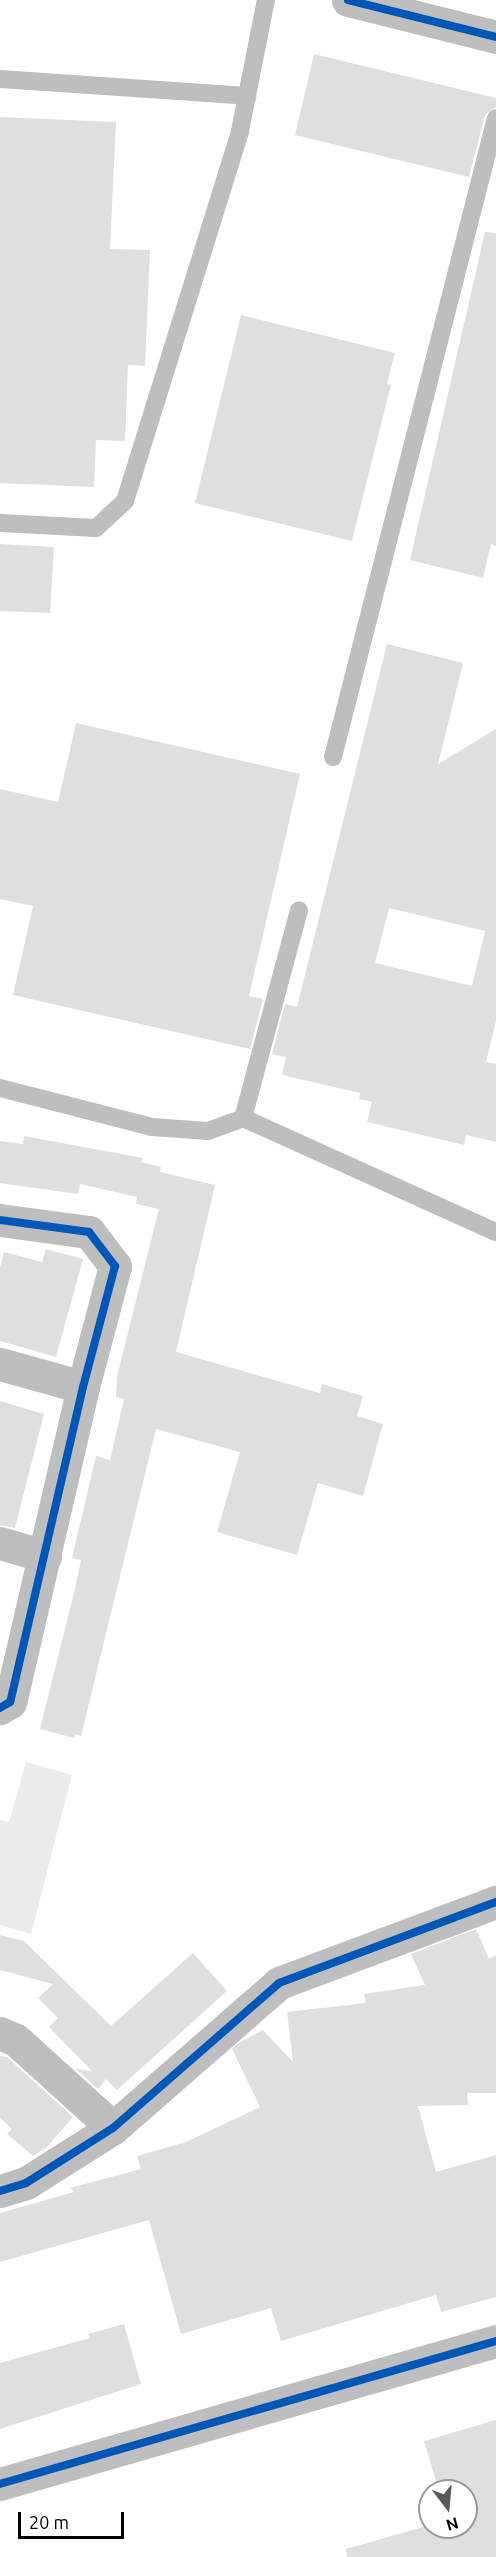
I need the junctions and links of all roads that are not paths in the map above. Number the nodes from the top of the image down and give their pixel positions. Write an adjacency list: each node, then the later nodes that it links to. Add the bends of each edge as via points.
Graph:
1 (266, 0): 5 (lane)
2 (348, 0): 3 (street)
3 (496, 37)
4 (0, 79): 5 (lane)
5 (247, 96): 7 (lane, via 240,131 125,501 96,528)
6 (496, 119): 8 (lane)
7 (0, 523)
8 (333, 757)
9 (299, 910): 11 (lane)
10 (0, 1089): 11 (lane, via 152,1127 208,1131)
11 (243, 1118): 13 (lane)
12 (0, 1220): 15 (street, via 89,1232 115,1266)
13 (496, 1232)
14 (0, 1364): 15 (street)
15 (82, 1387): 17 (street)
16 (0, 1543): 17 (street)
17 (45, 1556): 18 (street, via 10,1702)
18 (0, 1708)
19 (496, 1902): 21 (street, via 279,1983)
20 (0, 2033): 21 (street, via 16,2040)
21 (113, 2128): 22 (street, via 26,2183)
22 (0, 2191)
23 (496, 2341): 24 (street)
24 (0, 2484)

